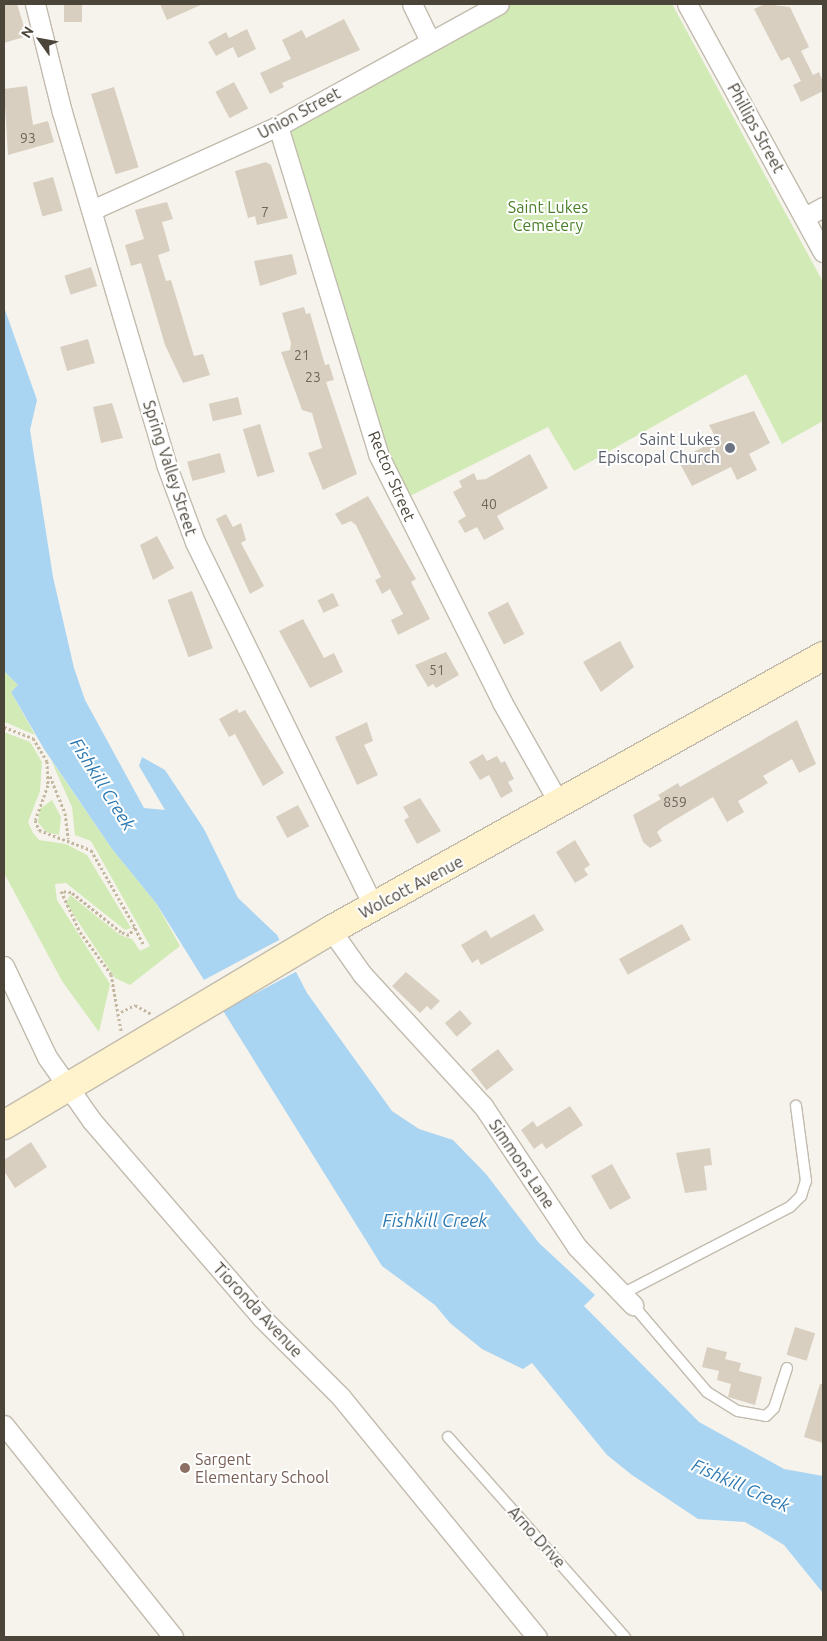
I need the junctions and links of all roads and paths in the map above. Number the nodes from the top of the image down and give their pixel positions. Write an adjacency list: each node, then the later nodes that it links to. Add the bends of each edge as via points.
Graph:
1 (35, 4): 8 (street, Spring Valley Street)
2 (412, 4): 5 (street)
3 (499, 4): 5 (street, Union Street)
4 (686, 4): 9 (street, Phillips Street)
5 (430, 41): 6 (street, Union Street)
6 (278, 126): 8 (street, Union Street); 14 (street, Rector Street, via 378,454 502,702)
7 (823, 207): 9 (street)
8 (92, 210): 16 (street, Spring Valley Street, via 166,464 195,542)
9 (805, 217): 10 (street, Phillips Street)
10 (823, 252)
11 (823, 656): 14 (main road, Wolcott Avenue)
12 (4, 727): 13 (path, via 33,738)
13 (49, 774): 15 (path, via 65,813); 15 (path, via 35,820 39,830 50,838)
14 (560, 805): 16 (main road, Wolcott Avenue)
15 (68, 840): 17 (path, via 91,850)
16 (374, 907): 18 (main road, Wolcott Avenue)
17 (135, 928): 19 (path); 21 (path, via 129,935 121,932 71,892 61,891 80,932 111,974)
18 (326, 934): 23 (main road, Wolcott Avenue, via 204,1005); 27 (street, Simmons Lane, via 483,1106 577,1247)
19 (143, 944)
20 (4, 966): 24 (street, Tioronda Avenue, via 47,1057)
21 (121, 1012): 22 (path, via 135,1005); 23 (path)
22 (155, 1017)
23 (128, 1040): 24 (main road, Wolcott Avenue)
24 (76, 1080): 26 (main road, Wolcott Avenue); 32 (street, Tioronda Avenue, via 261,1317 341,1397)
25 (796, 1106): 27 (lane, via 806,1181 801,1196 790,1207)
26 (4, 1125)
27 (627, 1299): 28 (lane, Simmons Lane, via 714,1398 738,1412 766,1416 777,1401)
28 (787, 1368)
29 (4, 1425): 31 (street)
30 (448, 1437): 33 (lane, Arno Drive)
31 (173, 1637)
32 (537, 1637)
33 (626, 1637)

